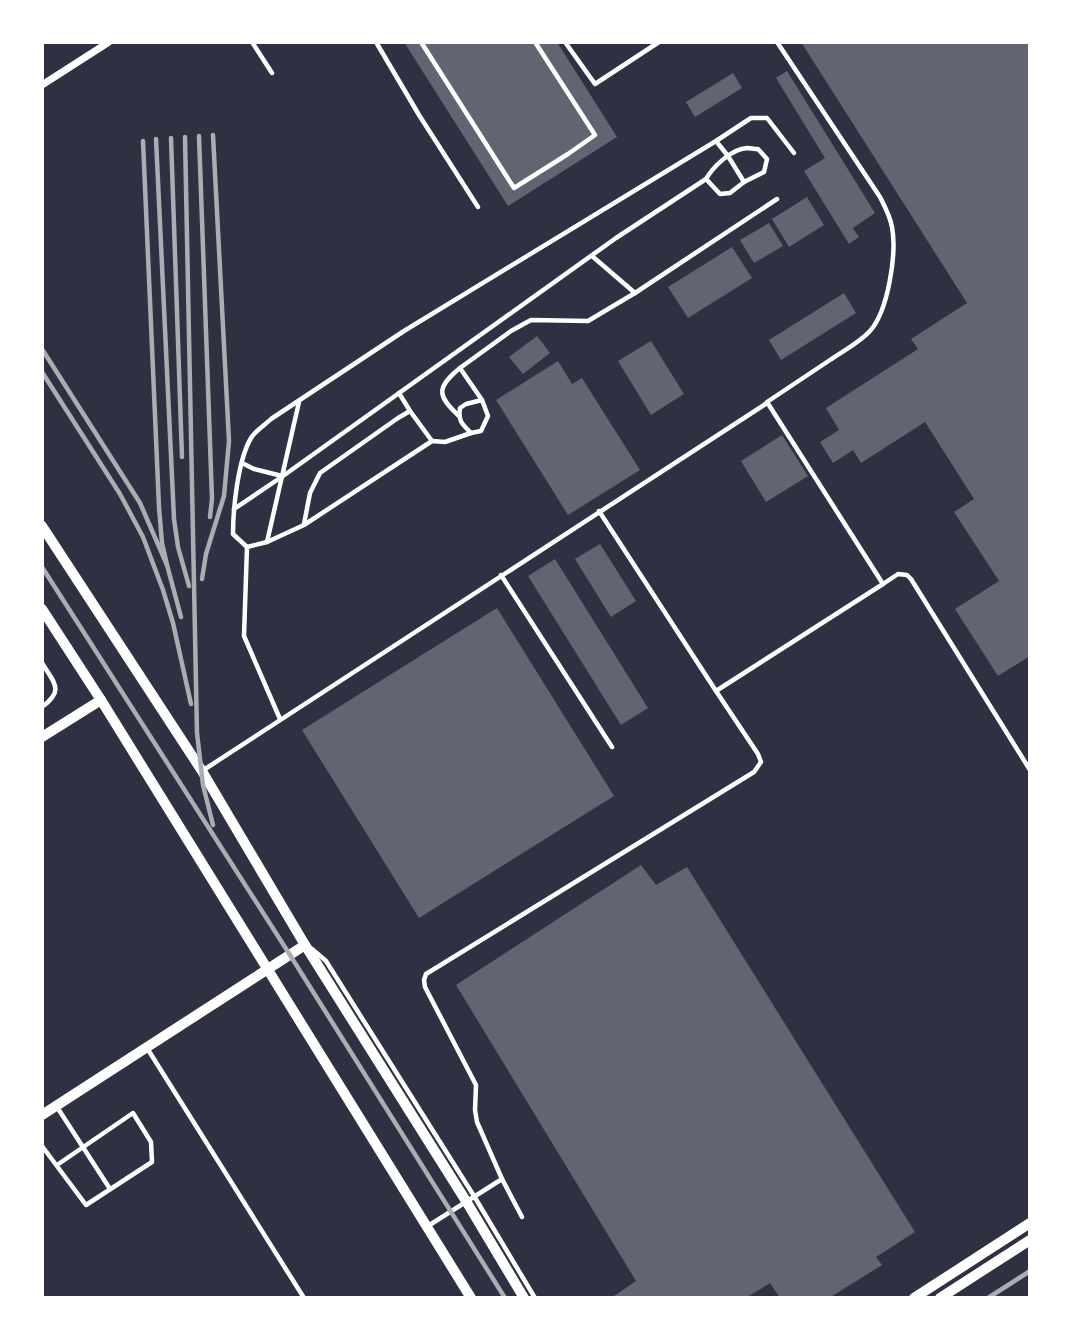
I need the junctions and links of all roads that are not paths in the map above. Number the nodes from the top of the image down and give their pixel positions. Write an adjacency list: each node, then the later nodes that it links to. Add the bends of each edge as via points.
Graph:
1 (109, 42): 10 (street)
2 (252, 42): 9 (lane)
3 (376, 42): 17 (lane)
4 (421, 42): 5 (lane, via 514,188 595,135)
5 (535, 42)
6 (565, 42): 7 (lane, via 595,85)
7 (659, 42)
8 (777, 42): 24 (lane, via 880,197 893,229 889,285 877,322 854,345)
9 (272, 73)
10 (42, 85)
11 (716, 141): 12 (lane, via 751,118 767,118); 13 (lane); 23 (lane, via 404,331)
12 (794, 153)
13 (728, 156): 14 (lane); 15 (lane); 15 (lane, via 744,148 758,149 767,159 764,172)
14 (706, 179): 15 (lane, via 720,194 730,193); 18 (lane)
15 (744, 182)
16 (777, 199): 19 (lane)
17 (478, 207)
18 (592, 256): 19 (lane); 21 (lane)
19 (635, 293): 20 (lane, via 589,321 531,320)
20 (460, 368): 22 (lane); 26 (lane, via 441,390)
21 (399, 393): 25 (lane); 30 (lane)
22 (482, 400): 26 (lane, via 466,404); 27 (lane, via 488,416 481,431)
23 (299, 401): 29 (lane, via 251,437); 30 (lane)
24 (767, 402): 32 (lane); 38 (lane)
25 (410, 411): 28 (lane); 33 (lane, via 320,474 310,494)
26 (458, 416): 27 (lane)
27 (471, 433): 28 (lane, via 446,442)
28 (432, 441): 33 (lane)
29 (242, 463): 30 (lane); 31 (lane)
30 (283, 476): 31 (lane); 35 (lane)
31 (233, 509): 36 (lane, via 233,534)
32 (599, 511): 37 (lane); 41 (lane)
33 (304, 525): 35 (lane)
34 (42, 526): 48 (main road)
35 (267, 542): 36 (lane)
36 (247, 547): 44 (lane, via 244,636)
37 (500, 575): 44 (lane); 46 (lane)
38 (883, 584): 41 (lane); 47 (lane, via 898,574 911,579)
39 (42, 609): 42 (main road)
40 (42, 663): 43 (lane, via 56,690)
41 (716, 691): 57 (lane, via 758,754 761,762 754,772 424,978 476,1085 477,1122)
42 (101, 700): 45 (main road); 50 (main road)
43 (42, 706)
44 (280, 719): 48 (lane)
45 (42, 737)
46 (612, 747)
47 (1030, 770)
48 (202, 771): 49 (main road)
49 (305, 945): 50 (main road); 59 (main road)
50 (267, 970): 51 (main road); 62 (main road)
51 (146, 1048): 52 (main road); 64 (lane)
52 (57, 1106): 53 (main road); 55 (lane)
53 (42, 1115)
54 (42, 1146): 56 (lane)
55 (83, 1147): 56 (lane); 58 (lane); 58 (lane, via 133,1113 151,1142 152,1162)
56 (57, 1165): 58 (lane, via 86,1205)
57 (502, 1179): 59 (lane); 60 (lane)
58 (110, 1189)
59 (470, 1199): 62 (lane); 66 (main road); 67 (lane)
60 (522, 1217)
61 (1030, 1223): 68 (main road)
62 (427, 1227): 65 (main road)
63 (1030, 1240): 69 (main road)
64 (304, 1298)
65 (471, 1298)
66 (524, 1298)
67 (535, 1298)
68 (914, 1298)
69 (940, 1298)

